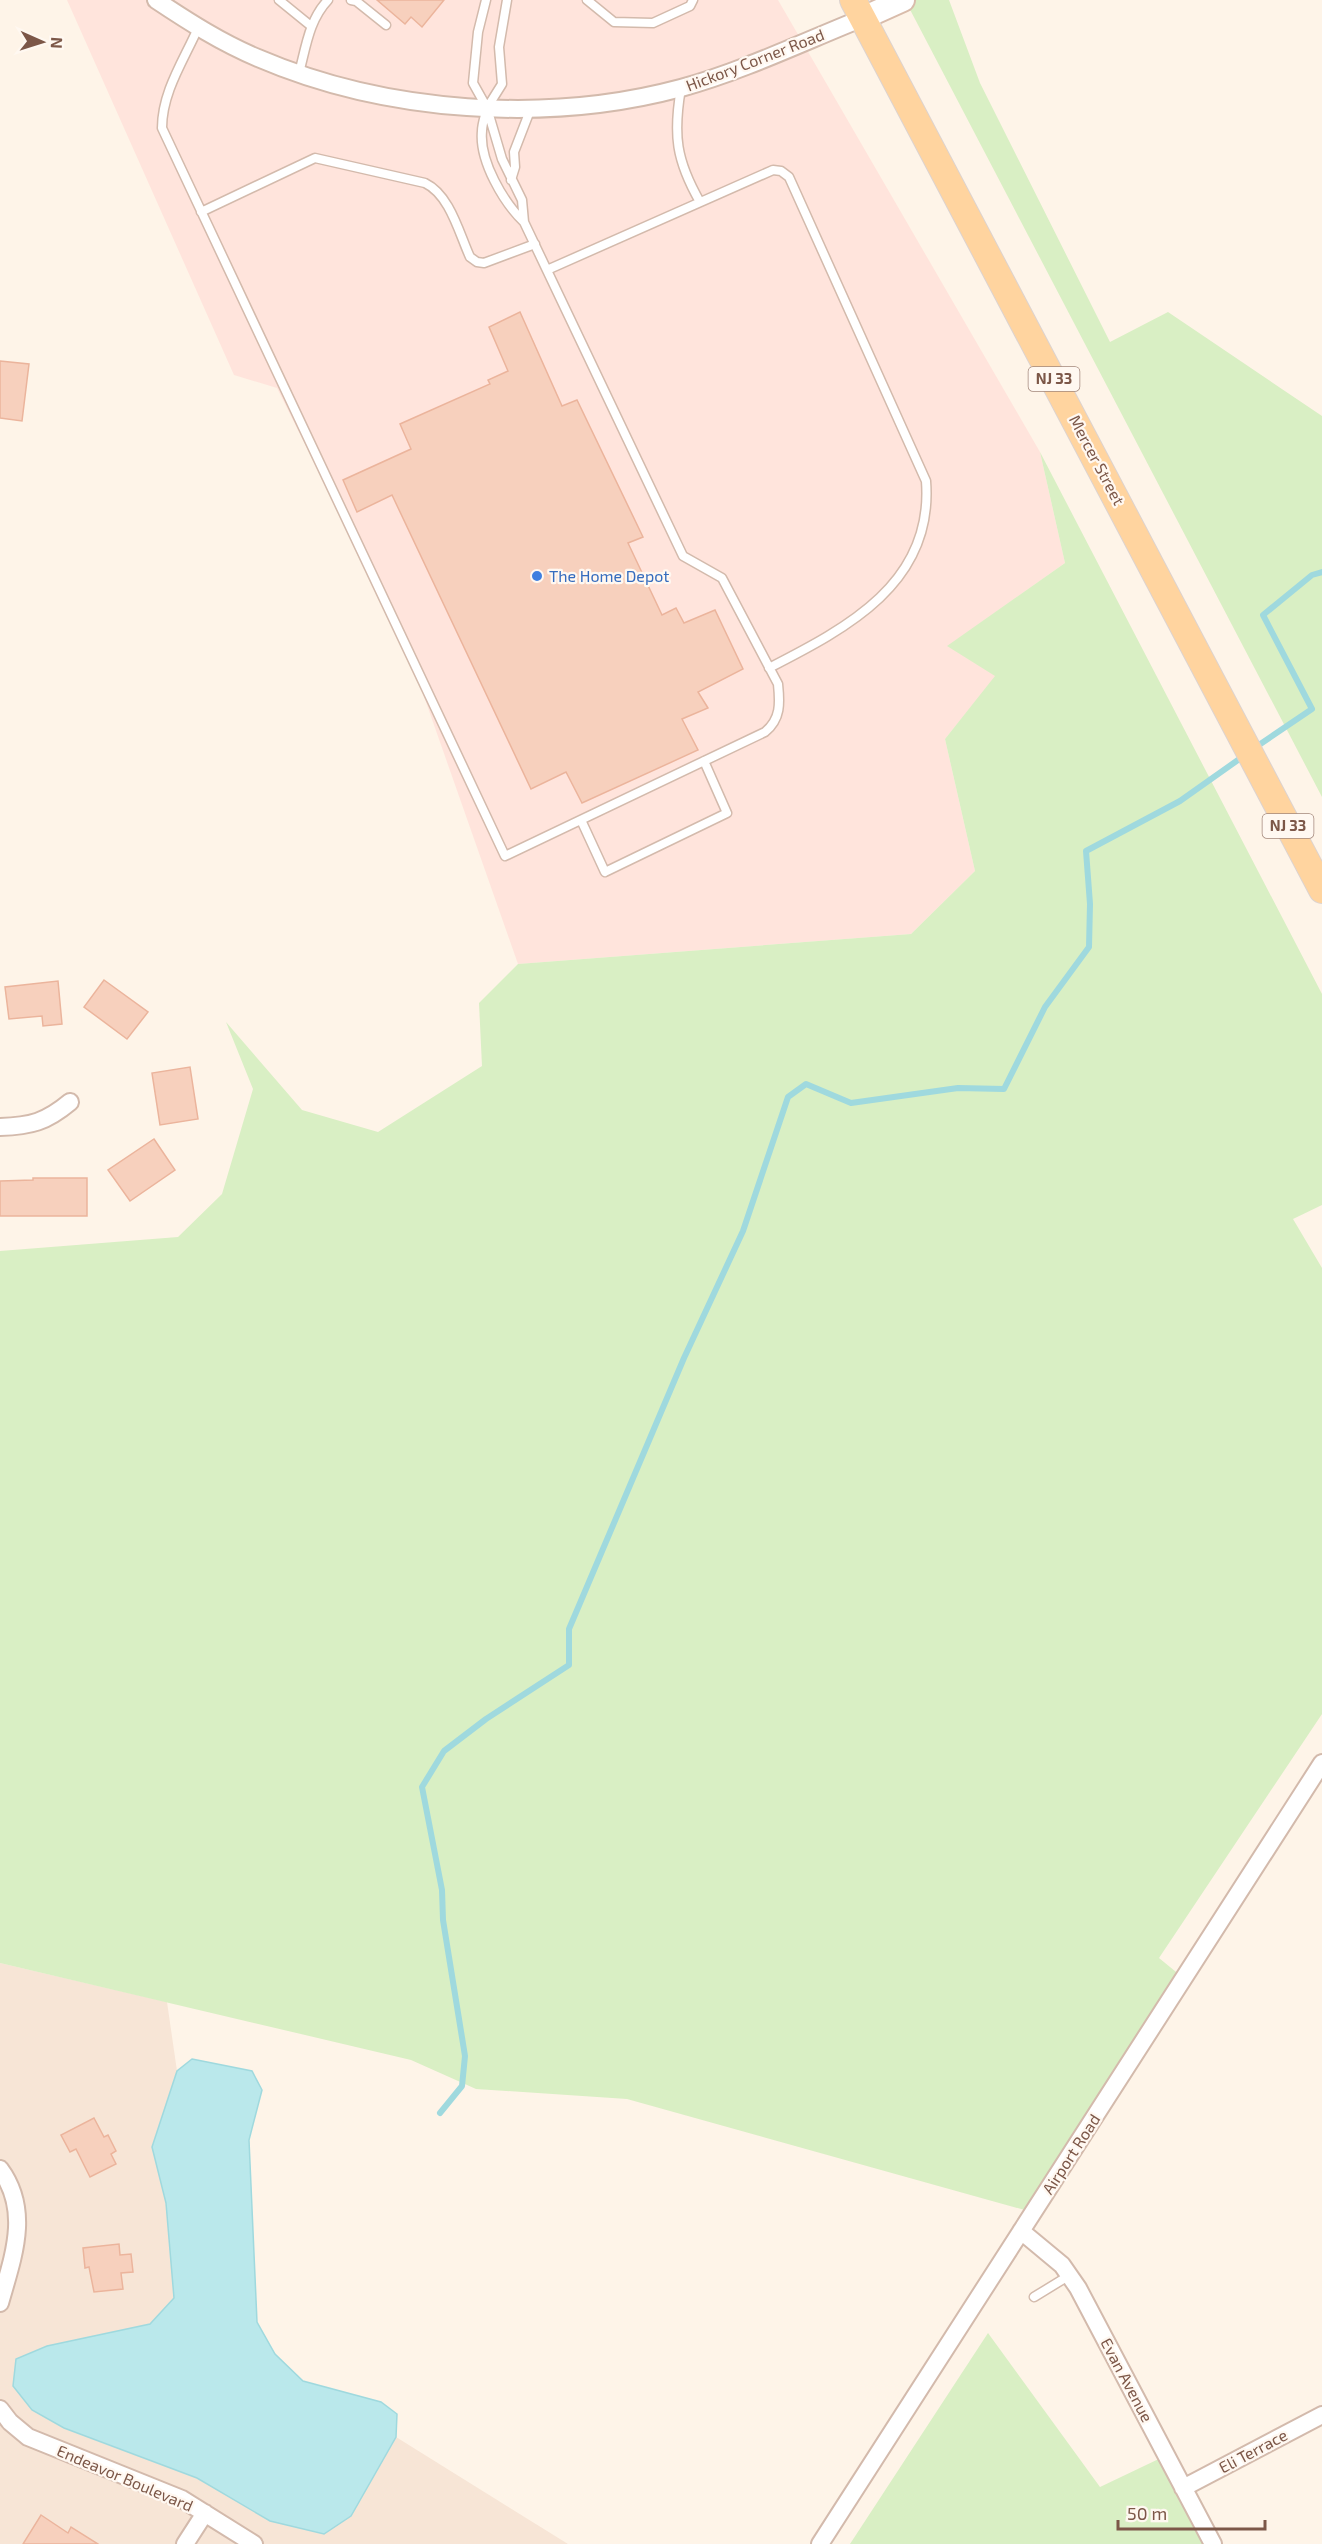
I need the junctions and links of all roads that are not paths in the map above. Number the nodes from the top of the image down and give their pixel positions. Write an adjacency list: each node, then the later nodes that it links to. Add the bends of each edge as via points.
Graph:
1 (156, 0): 13 (street, Hickory Corner Road)
2 (279, 0): 12 (lane)
3 (328, 0): 12 (lane)
4 (351, 0): 11 (lane)
5 (486, 0): 16 (lane, via 473,83)
6 (507, 0): 16 (lane, via 499,46 502,84)
7 (587, 0): 8 (lane, via 614,22 654,23 690,6)
8 (693, 0)
9 (903, 0): 10 (street, Hickory Corner Road)
10 (858, 9): 15 (street, Hickory Corner Road, via 731,72); 27 (main road, Mercer Street / NJ 33)
11 (386, 25)
12 (311, 26): 14 (lane)
13 (198, 28): 14 (street, Hickory Corner Road); 20 (lane, via 168,93 162,128)
14 (299, 74): 16 (street, Hickory Corner Road, via 352,90)
15 (681, 88): 17 (street, Hickory Corner Road, via 620,100); 19 (lane, via 676,138 684,172)
16 (487, 108): 17 (street, Hickory Corner Road); 18 (lane); 21 (lane, via 482,132 486,160 510,209)
17 (531, 108): 18 (lane, via 514,152)
18 (511, 180): 21 (lane, via 522,200)
19 (700, 202): 23 (lane); 24 (lane, via 773,170 789,177 926,481 924,523 911,561 899,579 855,620)
20 (201, 212): 22 (lane, via 315,158 433,187 441,195 470,257 477,262); 26 (lane, via 506,856)
21 (524, 222): 22 (lane)
22 (535, 244): 23 (lane)
23 (547, 270): 24 (lane, via 683,556 722,578)
24 (769, 668): 25 (lane, via 778,684 777,718 765,732)
25 (704, 761): 26 (lane); 26 (lane, via 727,813 605,872)
26 (580, 820)
27 (1322, 890)
28 (70, 1102): 29 (street, via 39,1123)
29 (0, 1127)
30 (1322, 1763): 32 (street, Airport Road)
31 (0, 2169): 35 (street, via 14,2194 18,2226)
32 (1021, 2231): 33 (street, Evan Avenue); 42 (street, Airport Road)
33 (1070, 2275): 34 (lane); 38 (street, Evan Avenue)
34 (1034, 2297)
35 (0, 2302)
36 (0, 2409): 39 (street, Endeavor Boulevard, via 19,2430 38,2442 169,2493)
37 (1322, 2415): 38 (street, Eli Terrace)
38 (1183, 2488): 43 (street, Evan Avenue)
39 (205, 2513): 40 (street); 41 (street, Endeavor Boulevard)
40 (185, 2544)
41 (254, 2544)
42 (820, 2544)
43 (1213, 2544)

